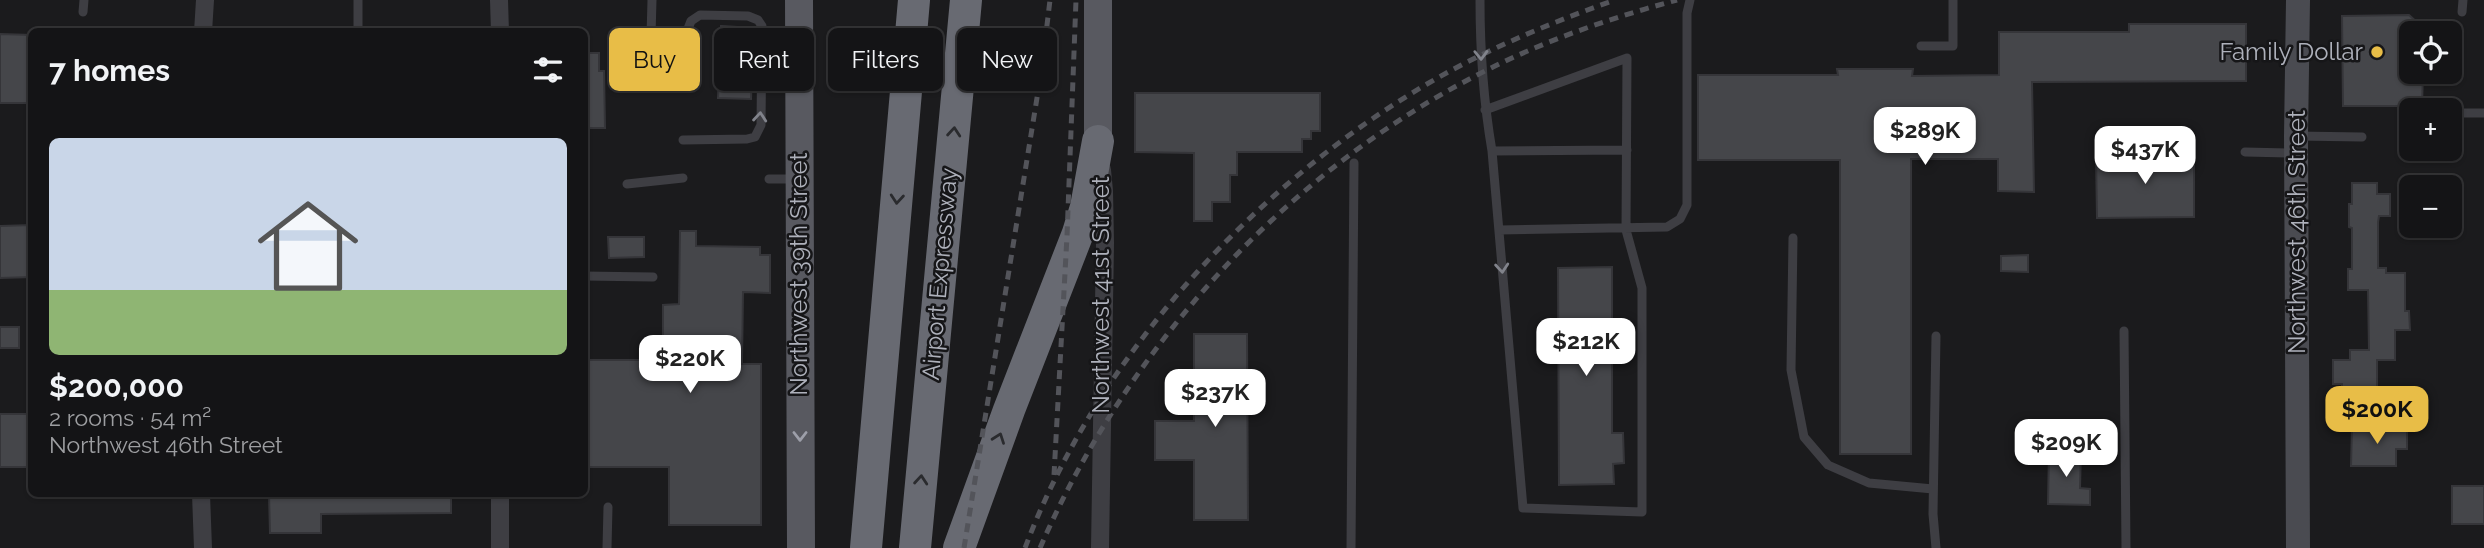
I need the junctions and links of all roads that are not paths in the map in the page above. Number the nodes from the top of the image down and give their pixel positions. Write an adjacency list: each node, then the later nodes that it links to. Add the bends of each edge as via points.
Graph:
1 (84, 0): 15 (lane)
2 (205, 0): 17 (street)
3 (358, 0): 18 (lane)
4 (499, 0): 19 (street)
5 (652, 0): 20 (lane)
6 (799, 0): 35 (main road, Northwest 39th Street)
7 (914, 0): 53 (highway, Airport Expressway, one-way to 53)
8 (966, 0): 54 (highway, Airport Expressway, one-way to 8)
9 (1098, 0): 28 (main road, Northwest 41st Street)
10 (1480, 0): 23 (lane, one-way to 23)
11 (1690, 0): 39 (lane, via 1687,205 1680,219 1667,227)
12 (1953, 0): 22 (lane, via 1953,46)
13 (2298, 0): 29 (street, Northwest 46th Street)
14 (2463, 0): 16 (lane)
15 (83, 12)
16 (2462, 12)
17 (203, 28)
18 (358, 28)
19 (500, 28)
20 (651, 28)
21 (688, 28): 27 (lane, one-way to 21, via 747,139 755,137 761,125 762,26 758,20 700,15)
22 (1921, 46)
23 (1485, 110): 30 (lane, via 1627,58); 31 (lane)
24 (2462, 113): 25 (lane)
25 (2484, 113)
26 (2362, 137): 29 (lane)
27 (683, 140)
28 (1098, 141): 55 (highway, one-way to 28, via 1087,207); 56 (street, Northwest 41st Street, via 1105,243)
29 (2296, 145): 32 (lane); 60 (street, Northwest 46th Street)
30 (1627, 150): 31 (lane); 39 (lane)
31 (1492, 151): 38 (lane)
32 (2245, 152)
33 (1354, 163): 57 (lane)
34 (683, 178): 37 (lane)
35 (799, 178): 36 (lane); 52 (main road, Northwest 39th Street, one-way to 52, via 795,328)
36 (769, 179)
37 (627, 184)
38 (1499, 230): 39 (lane); 39 (lane, one-way to 39, via 1523,509 1642,512 1642,288)
39 (1626, 230)
40 (1793, 238): 45 (lane, via 1791,370 1804,437 1828,465 1868,483)
41 (588, 276): 42 (lane)
42 (653, 277)
43 (2124, 331): 59 (lane)
44 (1936, 336): 45 (lane)
45 (1933, 489): 58 (lane)
46 (201, 497): 49 (street)
47 (500, 497): 50 (street)
48 (608, 507): 51 (lane)
49 (202, 548)
50 (500, 548)
51 (607, 548)
52 (801, 548)
53 (866, 548)
54 (915, 548)
55 (959, 548)
56 (1100, 548)
57 (1350, 548)
58 (1936, 548)
59 (2126, 548)
60 (2298, 548)

